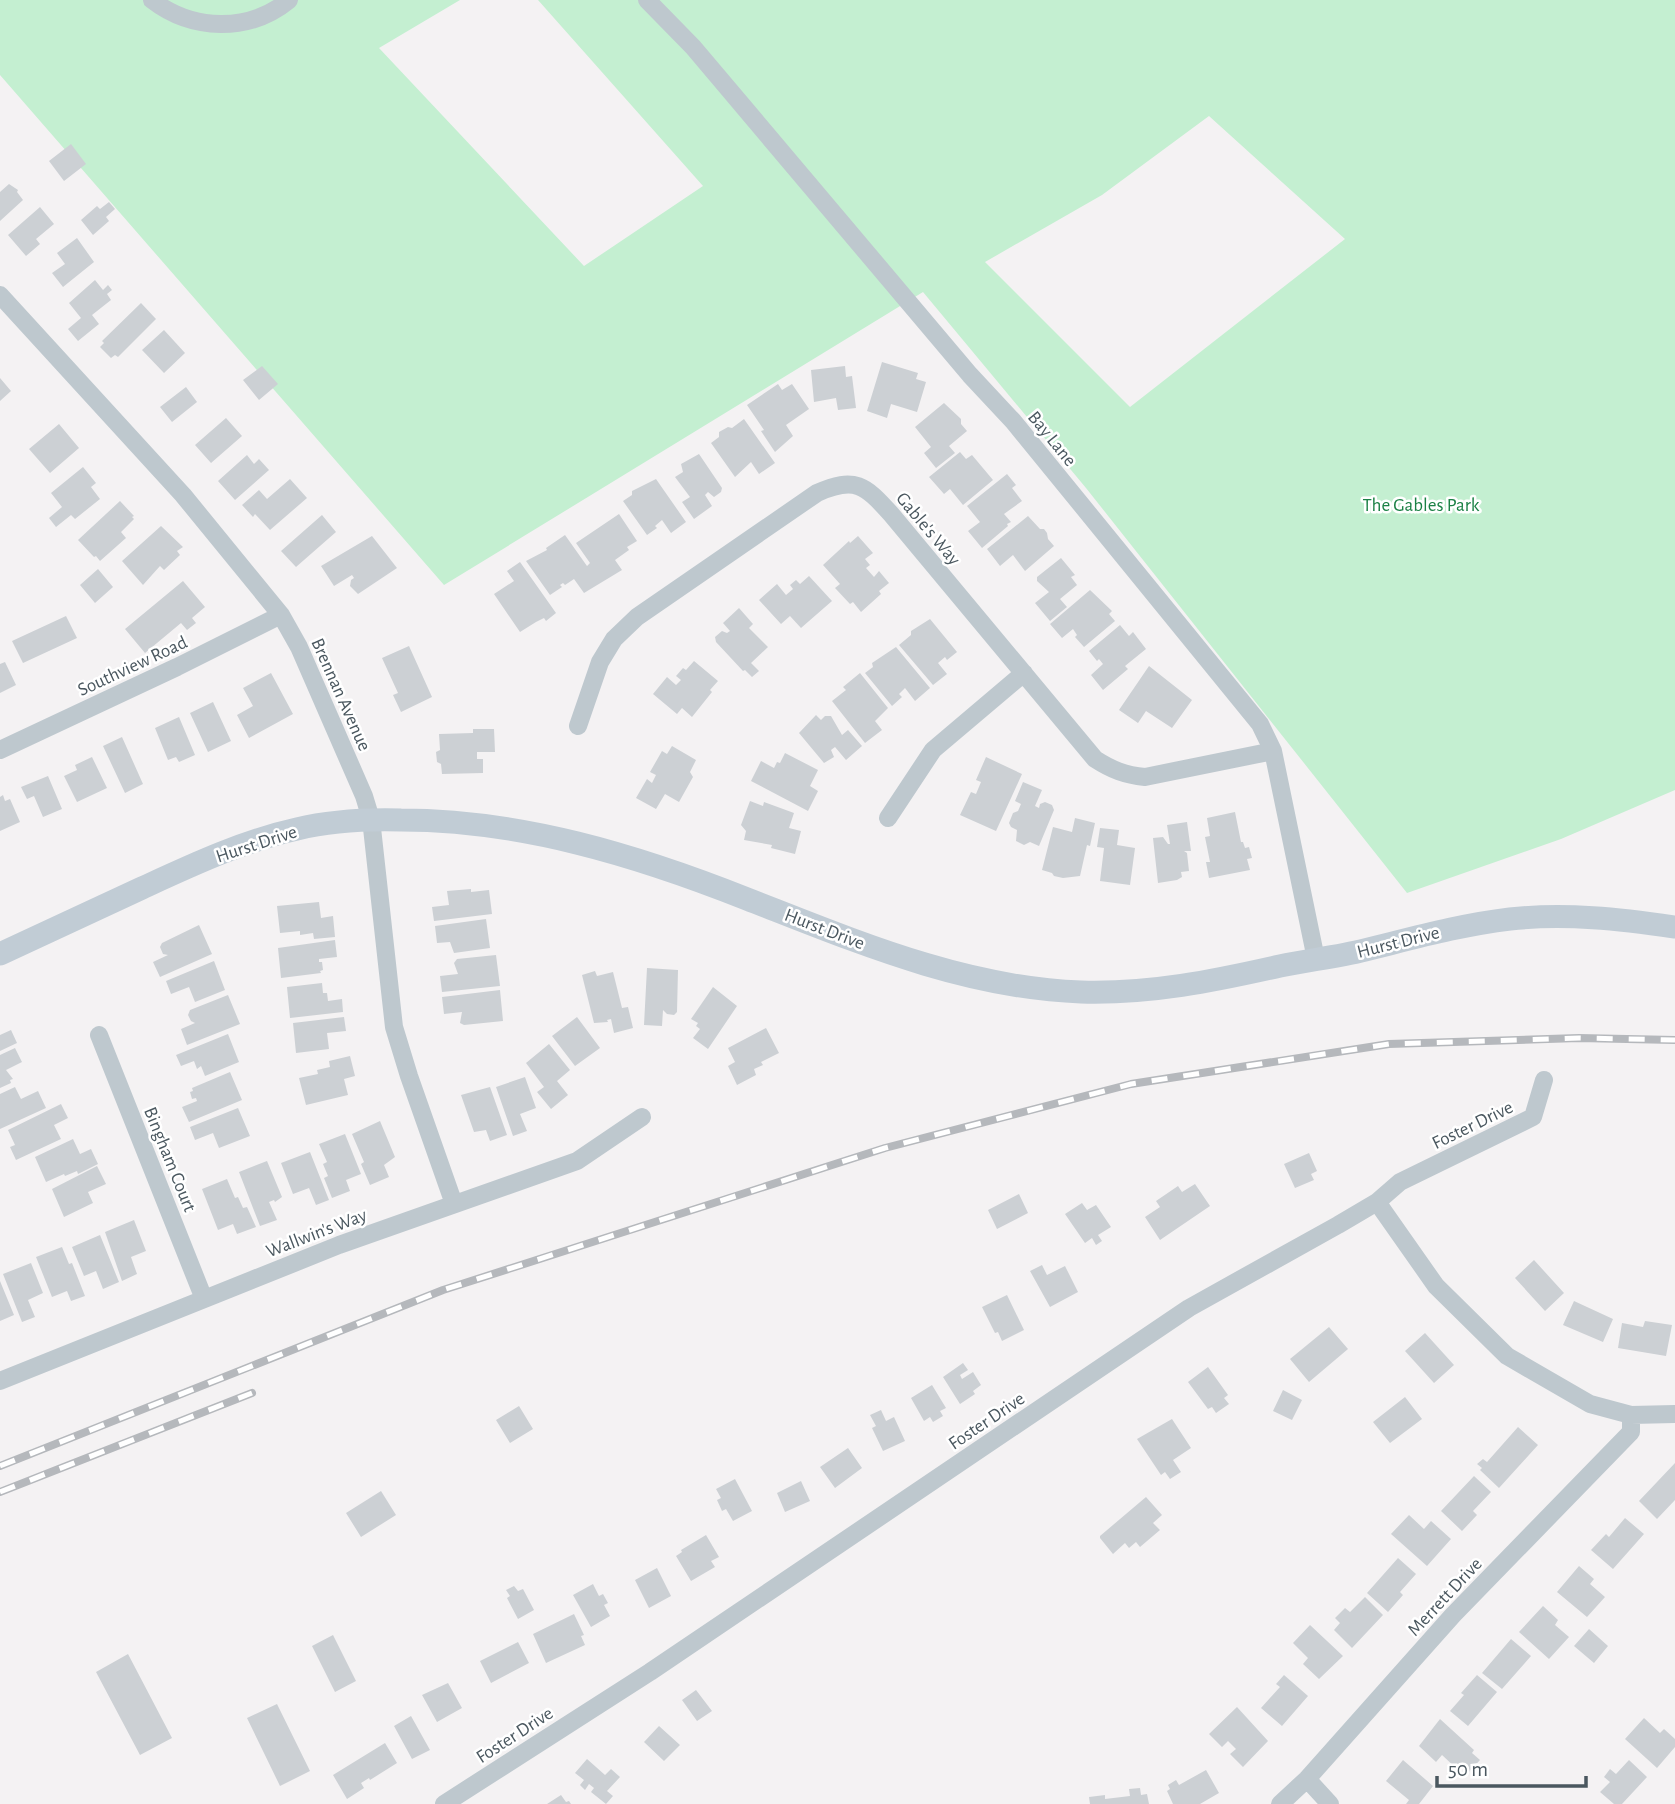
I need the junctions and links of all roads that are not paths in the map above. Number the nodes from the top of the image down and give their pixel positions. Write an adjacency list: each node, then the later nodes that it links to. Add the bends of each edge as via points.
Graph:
1 (152, 0): 2 (street, via 183,18 223,24 260,17)
2 (289, 0)
3 (647, 0): 9 (street, Bay Lane, via 693,47 1013,421 1260,723)
4 (0, 295): 5 (street, Brennan Avenue, via 183,495)
5 (281, 615): 8 (street, Southview Road); 11 (street, Brennan Avenue, via 335,725)
6 (1024, 673): 7 (street, Gable's Way, via 872,493 858,484 836,484 637,617 614,639 600,662); 9 (street, Gable's Way, via 1095,759 1125,775 1145,777); 10 (street, via 933,750)
7 (578, 726)
8 (0, 750)
9 (1273, 751): 14 (street, Bay Lane)
10 (888, 818)
11 (370, 820): 13 (street, Hurst Drive, via 315,825 261,839 177,872); 14 (street, Hurst Drive, via 461,822 590,846 913,960 1020,987 1080,992 1170,988); 19 (street, Brennan Avenue, via 394,1027)
12 (1675, 927): 14 (street, Hurst Drive, via 1609,918 1515,918)
13 (0, 954)
14 (1316, 959)
15 (99, 1035): 20 (street, Bingham Court)
16 (1544, 1080): 18 (street, Foster Drive, via 1533,1117 1400,1182)
17 (642, 1117): 19 (street, Wallwin's Way, via 577,1161)
18 (1377, 1202): 23 (street, via 1436,1286 1507,1356 1590,1404); 25 (street, Foster Drive, via 1189,1308 650,1672)
19 (454, 1204): 20 (street, Wallwin's Way)
20 (204, 1299): 21 (street, Wallwin's Way)
21 (0, 1381)
22 (1675, 1414): 23 (street)
23 (1631, 1415): 24 (street, Merrett Drive, via 1631,1432 1453,1615)
24 (1307, 1779): 26 (street, Merrett Drive); 27 (street)
25 (444, 1804)
26 (1280, 1804)
27 (1330, 1804)

